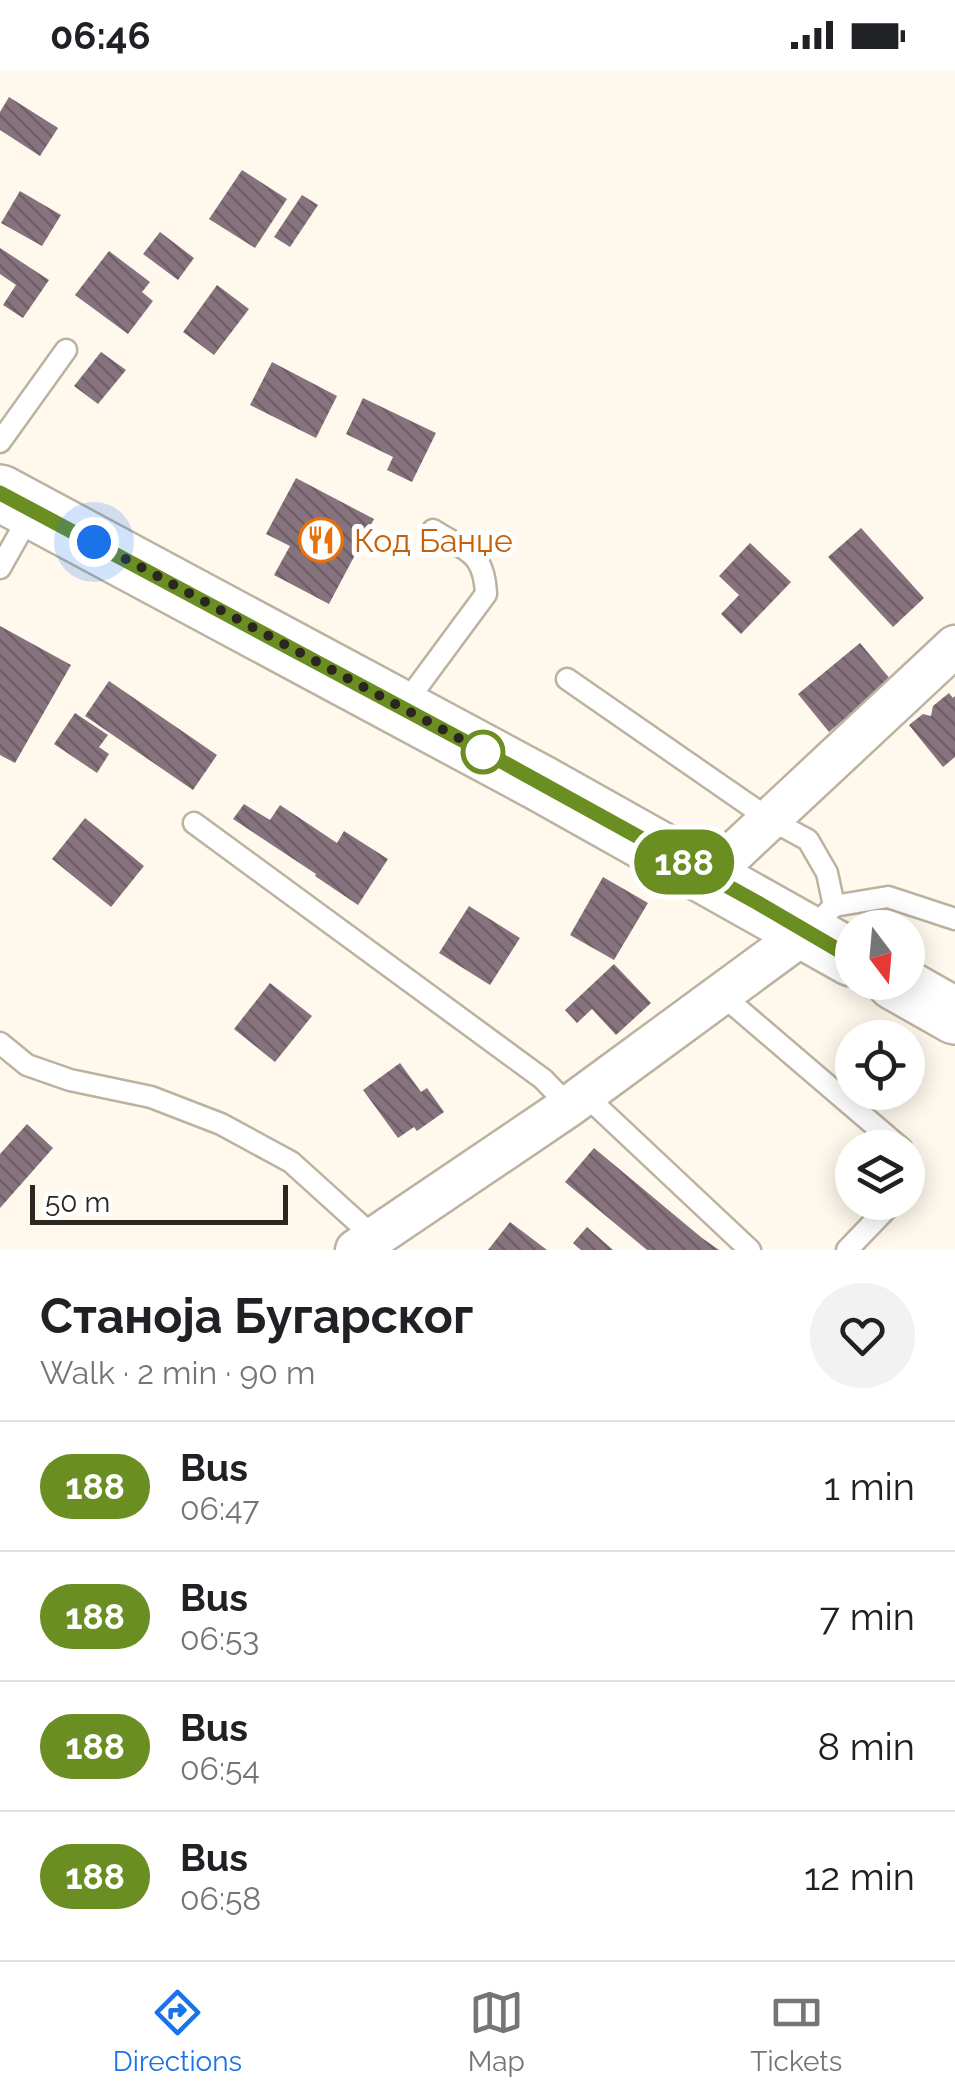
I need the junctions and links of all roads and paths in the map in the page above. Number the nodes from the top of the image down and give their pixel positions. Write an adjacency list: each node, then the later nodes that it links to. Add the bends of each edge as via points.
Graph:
1 (66, 350): 2 (lane)
2 (0, 442)
3 (16, 501): 5 (lane); 8 (main road)
4 (433, 530): 8 (lane, via 476,558 485,571 486,594)
5 (0, 568)
6 (955, 646): 9 (street)
7 (567, 679): 9 (lane)
8 (402, 708): 11 (main road)
9 (768, 819): 11 (street); 13 (lane, via 808,840 827,873)
10 (194, 824): 18 (lane)
11 (709, 876): 13 (main road)
12 (955, 919): 13 (lane, via 888,897)
13 (831, 932): 14 (street)
14 (721, 994): 18 (street); 19 (lane)
15 (925, 999): 16 (main road)
16 (955, 1016)
17 (0, 1042): 21 (lane, via 42,1070 151,1097 291,1162)
18 (577, 1100): 21 (street); 22 (lane)
19 (880, 1130)
20 (875, 1220): 23 (lane)
21 (366, 1244)
22 (750, 1250)
23 (847, 1250)

